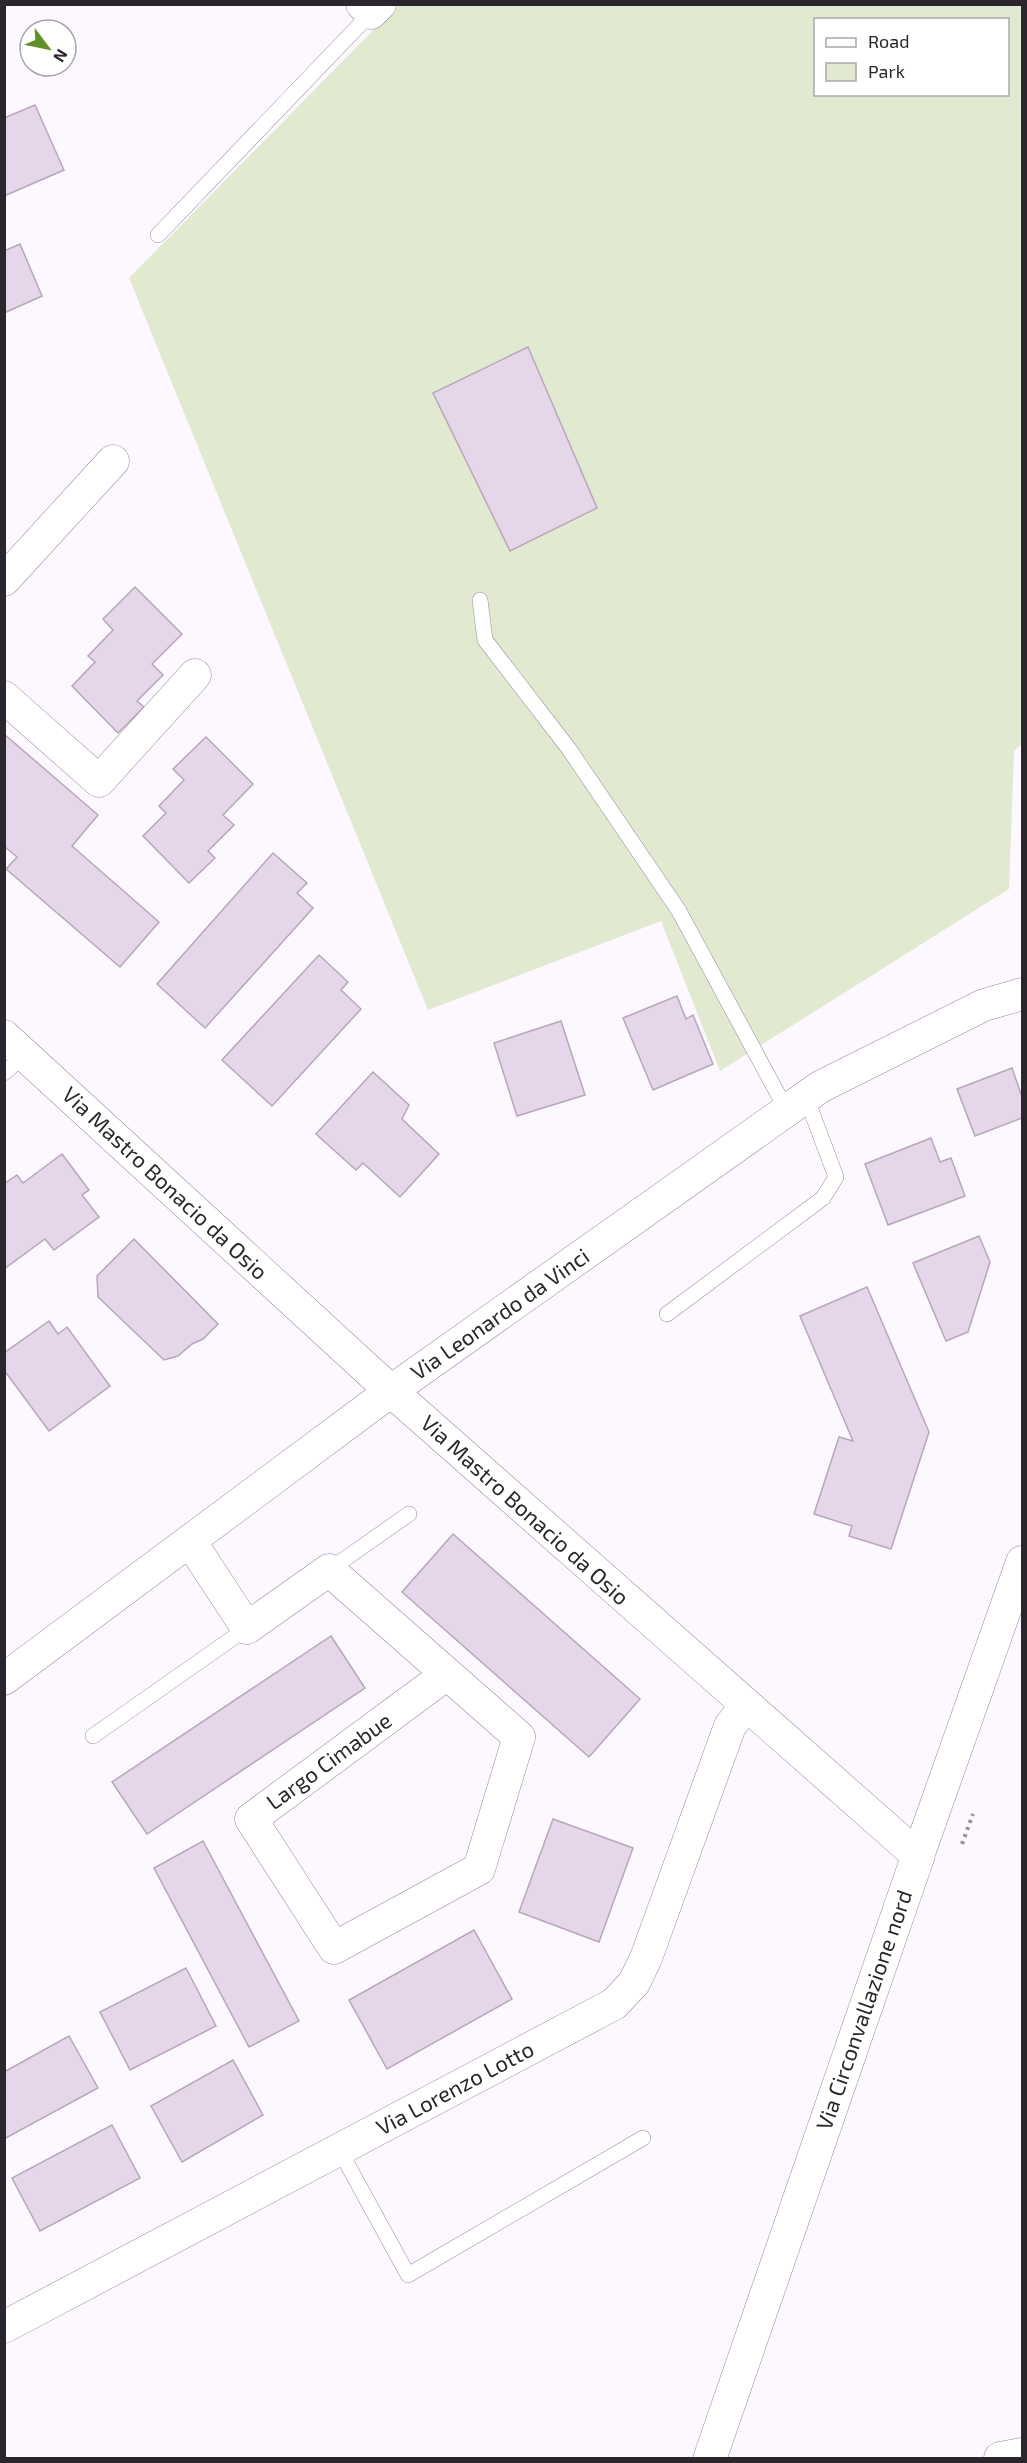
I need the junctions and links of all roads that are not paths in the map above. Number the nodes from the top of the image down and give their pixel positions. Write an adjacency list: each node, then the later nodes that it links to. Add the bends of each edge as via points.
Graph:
1 (371, 7): 2 (lane)
2 (159, 235)
3 (113, 461): 4 (street)
4 (4, 580)
5 (480, 600): 10 (lane, via 485,640 569,749 679,911)
6 (195, 675): 7 (street, via 99,781)
7 (4, 697)
8 (1023, 994): 10 (street, Via Leonardo da Vinci, via 984,1005 820,1087)
9 (11, 1055): 12 (street, Via Mastro Bonacio da Osio)
10 (796, 1104): 11 (lane, via 836,1177 824,1198); 12 (street, Via Leonardo da Vinci)
11 (667, 1314)
12 (391, 1391): 14 (street, Via Leonardo da Vinci); 20 (street, Via Mastro Bonacio da Osio)
13 (409, 1514): 16 (lane)
14 (190, 1541): 17 (street); 19 (street, Via Leonardo da Vinci)
15 (1023, 1562): 22 (street, Via Circonvallazione nord)
16 (329, 1570): 17 (street); 18 (street, Largo Cimabue)
17 (247, 1628): 21 (lane)
18 (447, 1674): 18 (street, Largo Cimabue, via 519,1737 480,1869 334,1948 251,1819)
19 (4, 1679)
20 (746, 1706): 22 (street, Via Mastro Bonacio da Osio); 24 (street, Via Lorenzo Lotto, via 730,1726 634,1983 614,2004)
21 (93, 1736)
22 (918, 1856): 27 (street, Via Circonvallazione nord)
23 (643, 2138): 24 (lane, via 408,2275)
24 (339, 2149): 25 (street, Via Lorenzo Lotto)
25 (4, 2327)
26 (1023, 2454): 28 (street)
27 (710, 2458)
28 (1000, 2458)

